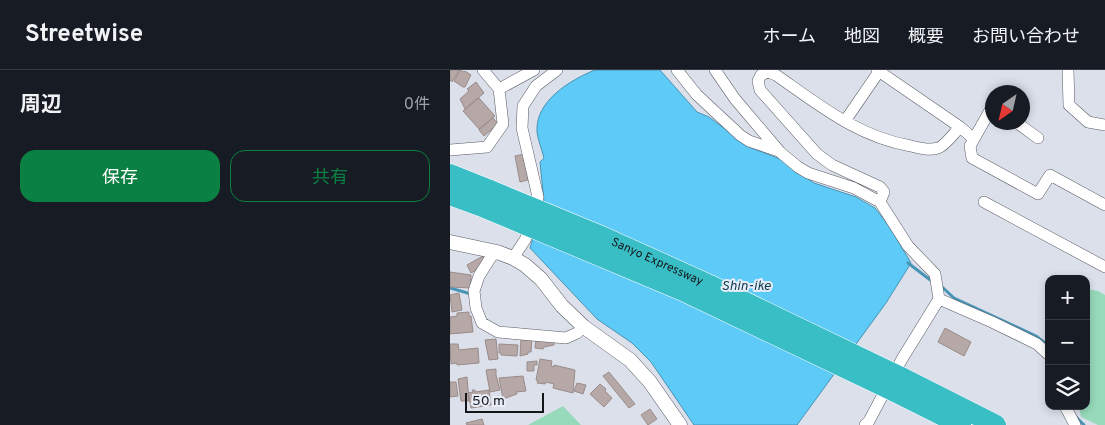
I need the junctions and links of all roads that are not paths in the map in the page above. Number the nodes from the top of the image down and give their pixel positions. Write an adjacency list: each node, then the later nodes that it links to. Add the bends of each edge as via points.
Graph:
1 (483, 70): 8 (street)
2 (534, 70): 8 (street)
3 (557, 70): 26 (street, via 536,86 523,106 522,128 538,197 535,218)
4 (677, 70): 17 (street, via 697,95 740,135)
5 (715, 70): 17 (street)
6 (1068, 70): 11 (street, via 1069,105 1088,122)
7 (879, 71): 10 (street); 12 (street)
8 (499, 89): 16 (street, via 503,124 487,147)
9 (985, 119): 15 (street)
10 (845, 121): 12 (street, via 867,134 928,149 939,148); 21 (street, via 776,75 768,72 761,75 758,81 760,90 817,154 832,165 880,187 884,192)
11 (1105, 125)
12 (960, 128): 15 (street)
13 (1027, 130): 14 (street)
14 (1038, 138)
15 (974, 139): 23 (street, via 970,146 972,158 1038,194 1050,175)
16 (450, 150)
17 (780, 152): 21 (street, via 808,173 854,188)
18 (450, 174): 20 (highway, Sanyo Expressway)
19 (450, 196): 20 (highway, Sanyo Expressway)
20 (487, 199): 31 (highway, Sanyo Expressway, bridge, via 585,249)
21 (880, 202): 28 (street, via 908,246 935,274)
22 (984, 202): 27 (street)
23 (1105, 205)
24 (450, 242): 25 (street)
25 (497, 252): 26 (street); 29 (street, via 479,276 474,293 482,323 498,332 566,338)
26 (513, 258): 29 (street, via 541,279)
27 (1105, 267)
28 (937, 289): 30 (street); 34 (street)
29 (584, 327): 33 (street, via 630,360)
30 (1045, 352)
31 (897, 384): 35 (highway, Sanyo Expressway); 36 (highway, Sanyo Expressway)
32 (1067, 410): 37 (street)
33 (680, 425)
34 (865, 425)
35 (961, 425)
36 (996, 425)
37 (1075, 425)

